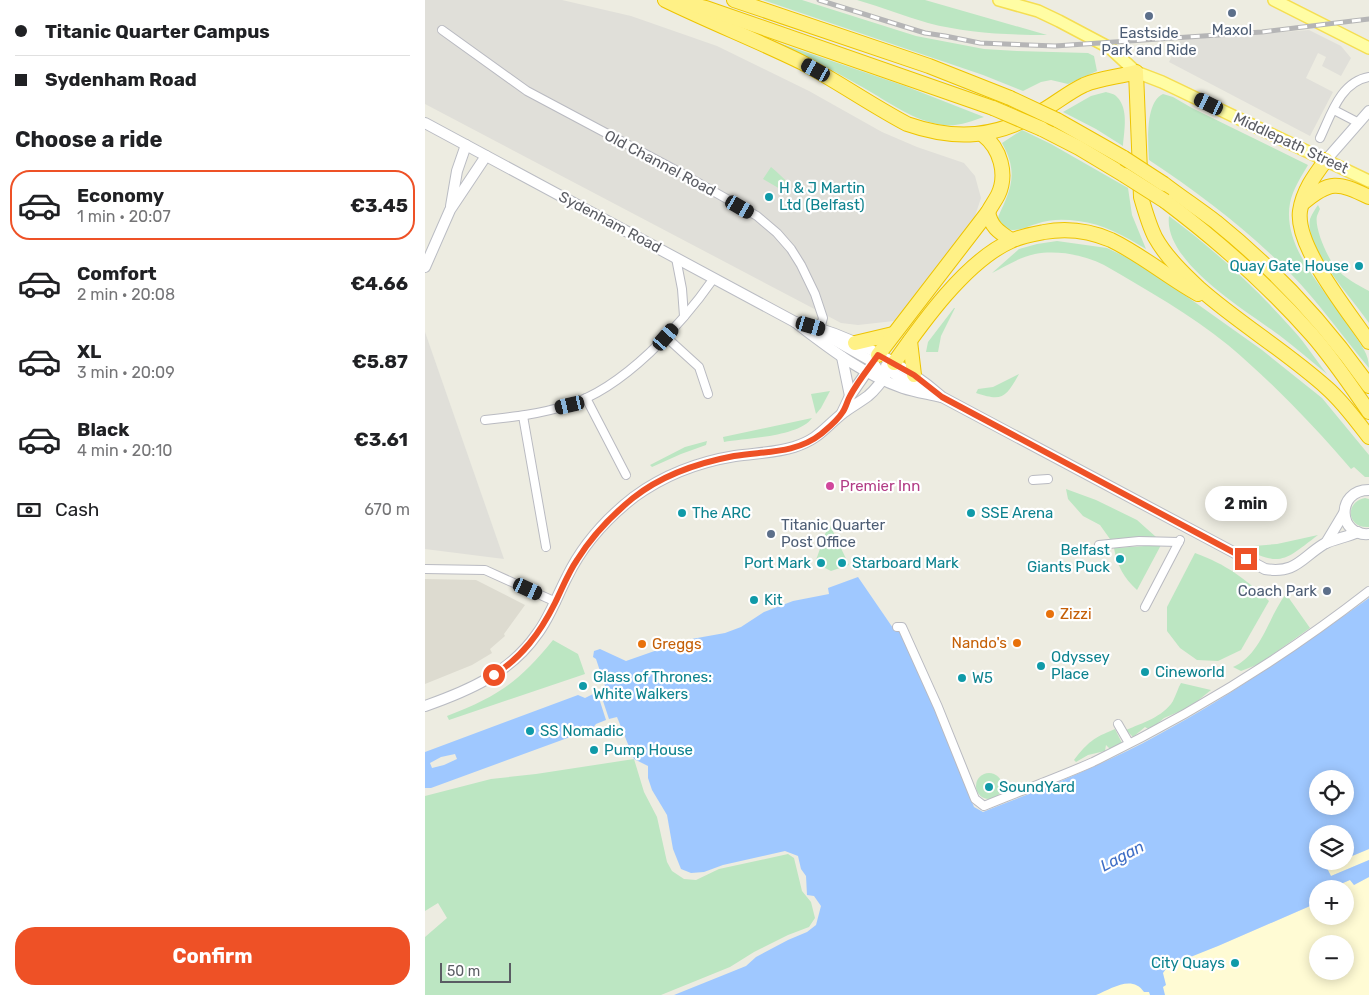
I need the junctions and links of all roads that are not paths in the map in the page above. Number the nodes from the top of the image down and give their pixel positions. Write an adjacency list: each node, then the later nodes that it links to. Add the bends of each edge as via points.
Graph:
1 (667, 0): 13 (highway, via 802,63 907,124 948,134); 44 (highway, bridge, via 706,8 993,108 1079,148 1165,201 1219,244 1312,336)
2 (734, 0): 39 (highway, bridge, via 929,66 1010,98 1124,158 1217,223 1296,297 1337,343)
3 (999, 0): 7 (main road, Middlepath Street, via 1038,11 1080,32 1110,48)
4 (1275, 0): 6 (main road)
5 (442, 30): 29 (street, Old Channel Road, via 527,92 757,216 791,248 801,265 823,318)
6 (1369, 48)
7 (1136, 72): 13 (highway, via 1086,85 1009,128); 17 (main road, Middlepath Street); 27 (highway, via 1141,198 1145,213 1155,238 1172,260)
8 (1369, 77): 9 (street, via 1350,86)
9 (1333, 110): 12 (street); 14 (street)
10 (1369, 110): 12 (street)
11 (425, 123): 15 (street, Sydenham Road)
12 (1359, 123): 17 (street)
13 (983, 134): 22 (highway, via 995,148 1003,172 999,193)
14 (1321, 138)
15 (466, 145): 16 (street, Sydenham Road); 21 (street, via 457,171)
16 (485, 156): 21 (street); 24 (street, Sydenham Road)
17 (1326, 160): 18 (main road, Middlepath Street); 20 (highway, via 1311,180)
18 (1369, 181)
19 (1369, 197): 20 (highway, via 1338,185 1325,187)
20 (1303, 203): 33 (highway, via 1301,225 1307,249)
21 (450, 210): 25 (street)
22 (988, 212): 23 (highway, via 997,231); 30 (highway)
23 (1011, 240): 27 (highway, via 1056,230 1093,234 1129,250); 32 (highway, via 961,279)
24 (676, 258): 26 (street, Sydenham Road); 28 (street)
25 (425, 267)
26 (714, 278): 28 (street); 29 (street, Sydenham Road)
27 (1221, 307): 48 (highway, via 1327,388)
28 (684, 316): 31 (street)
29 (817, 331): 34 (street, Sydenham Road); 35 (street, Sydenham Road); 36 (street)
30 (893, 334): 34 (highway); 36 (highway)
31 (666, 337): 40 (street, via 699,367); 43 (street, via 628,372)
32 (910, 342): 37 (highway); 38 (highway)
33 (1369, 342)
34 (855, 343): 36 (street, Sydenham Road)
35 (842, 358): 36 (street, Sydenham Road); 41 (street)
36 (873, 363): 37 (street, Sydenham Road); 37 (street, Sydenham Road); 41 (street)
37 (889, 371): 38 (street, Sydenham Road); 42 (street, Sydenham Road, via 922,392); 45 (street, via 867,396)
38 (914, 375): 42 (street, Sydenham Road)
39 (1369, 386)
40 (708, 394)
41 (850, 396): 45 (street)
42 (942, 397): 56 (street, Sydenham Road, via 1265,568 1291,568)
43 (585, 398): 46 (street, via 570,405); 49 (street)
44 (1369, 412)
45 (842, 414): 61 (street, via 821,434 805,443 773,452 694,465 667,476 634,497 605,523 587,546)
46 (523, 416): 47 (street); 58 (street)
47 (485, 420)
48 (1369, 437)
49 (626, 476)
50 (1048, 479): 51 (street)
51 (1033, 480)
52 (1369, 490): 53 (street, Sydenham Road, via 1352,496)
53 (1344, 513): 54 (street, via 1348,525); 56 (street, Sydenham Road)
54 (1358, 532): 55 (street, Sydenham Road); 56 (street, Sydenham Road)
55 (1369, 534)
56 (1326, 543)
57 (1099, 545): 62 (street, via 1180,540)
58 (546, 547)
59 (425, 569): 61 (street, via 485,570)
60 (1369, 591): 66 (street, via 1272,662 1161,728)
61 (555, 602): 64 (street, via 537,635 506,668 463,693)
62 (1145, 606)
63 (897, 627): 66 (street, via 902,627 975,798 984,806)
64 (425, 706)
65 (1118, 724): 66 (street)
66 (1129, 743)

